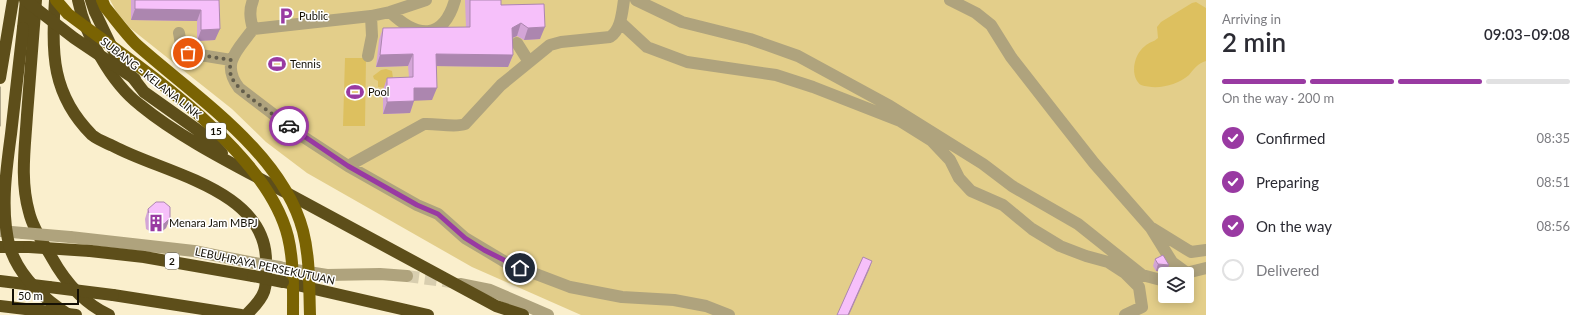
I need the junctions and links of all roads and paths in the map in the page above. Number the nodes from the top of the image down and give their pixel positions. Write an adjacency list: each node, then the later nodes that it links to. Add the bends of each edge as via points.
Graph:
1 (14, 0): 23 (highway)
2 (26, 0): 24 (highway, bridge, via 74,38 189,116); 41 (highway, bridge, via 5,182 4,216 10,249 25,276 40,294)
3 (36, 0): 43 (highway, via 23,165 25,197 35,229 59,271 87,302)
4 (55, 0): 24 (main road, SUBANG - KELANA LINK / 15, bridge, via 68,14 187,104); 45 (highway, via 52,38 56,68 63,93 80,121 94,136 129,154 216,190 235,203 260,233 266,254 266,287 261,300)
5 (78, 0): 25 (highway, via 92,42 117,82 139,105)
6 (91, 0): 25 (highway, via 116,56 144,92 206,136)
7 (102, 0): 47 (main road, 15, bridge, via 135,43 235,130 275,172 303,230 309,268)
8 (253, 0): 17 (lane, via 250,19)
9 (426, 0): 14 (lane)
10 (455, 0): 14 (lane, via 443,26 433,31 414,30)
11 (624, 0): 16 (lane)
12 (636, 0): 37 (lane, via 682,22 750,39 798,56 890,106 983,164 1012,186 1078,224 1142,275)
13 (950, 0): 27 (lane, via 976,13 991,25 1011,57 1071,134)
14 (390, 12): 15 (lane)
15 (371, 16): 17 (lane); 20 (lane, via 372,36)
16 (620, 22): 22 (lane, via 615,34 610,37 550,45); 52 (lane, via 647,47 687,62 776,75 813,86 900,121 932,141 950,160 959,178 971,191 1003,205 1032,229 1060,246 1108,262 1125,273 1139,287 1142,307)
17 (253, 29): 21 (lane)
18 (178, 33): 21 (lane, via 182,50)
19 (517, 43): 22 (lane)
20 (368, 56)
21 (231, 60): 26 (lane, via 229,70 239,88 302,136)
22 (529, 62): 26 (lane, via 501,85 465,124 424,124)
23 (0, 78)
24 (216, 131): 46 (main road, SUBANG - KELANA LINK / 15, bridge, via 253,171 269,193 279,213 291,256)
25 (232, 164): 49 (highway, via 496,306)
26 (348, 166): 51 (lane, via 438,214 465,238 484,250 533,274 570,287 622,297 674,300 706,306)
27 (1151, 228): 30 (lane, via 1191,252); 32 (lane)
28 (0, 231): 36 (lane, bridge, via 194,251 327,275)
29 (0, 247): 48 (highway, LEBUHRAYA PERSEKUTUAN / 2, bridge, via 90,251 144,257 283,282)
30 (1206, 250)
31 (1206, 258): 32 (lane)
32 (1172, 262): 33 (lane)
33 (1177, 267)
34 (1206, 268): 35 (lane)
35 (1194, 271)
36 (407, 276)
37 (1158, 279)
38 (0, 281): 44 (highway, bridge)
39 (460, 284): 50 (lane, via 490,290)
40 (0, 306): 42 (highway)
41 (69, 315)
42 (76, 315)
43 (109, 315)
44 (241, 315)
45 (246, 315)
46 (293, 315)
47 (310, 315)
48 (428, 315)
49 (522, 315)
50 (548, 315)
51 (729, 315)
52 (1125, 315)

